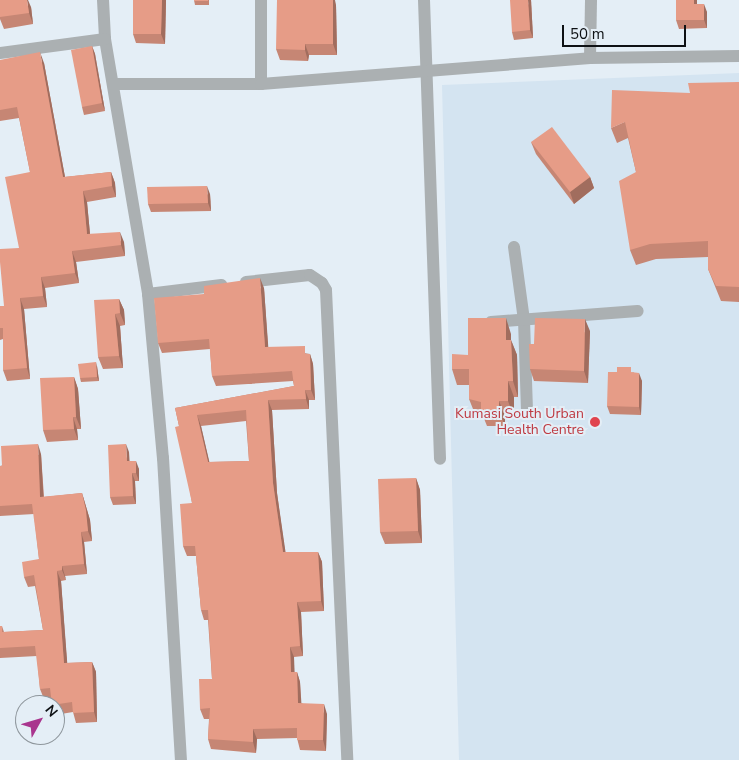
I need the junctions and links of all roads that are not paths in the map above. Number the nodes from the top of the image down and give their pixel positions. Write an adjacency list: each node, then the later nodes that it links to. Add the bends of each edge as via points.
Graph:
1 (103, 0): 5 (street)
2 (261, 0): 11 (street)
3 (424, 0): 9 (street)
4 (591, 0): 8 (street)
5 (105, 39): 6 (street); 10 (street)
6 (0, 53)
7 (739, 56): 8 (street)
8 (590, 58): 9 (street)
9 (424, 72): 11 (street); 18 (street)
10 (113, 84): 11 (street); 13 (street)
11 (261, 84)
12 (514, 247): 15 (street)
13 (148, 294): 19 (street, via 163,458); 20 (street, via 310,275 326,290)
14 (638, 311): 15 (street)
15 (524, 320): 16 (street); 17 (street)
16 (477, 324)
17 (528, 409)
18 (440, 459)
19 (182, 760)
20 (347, 760)

